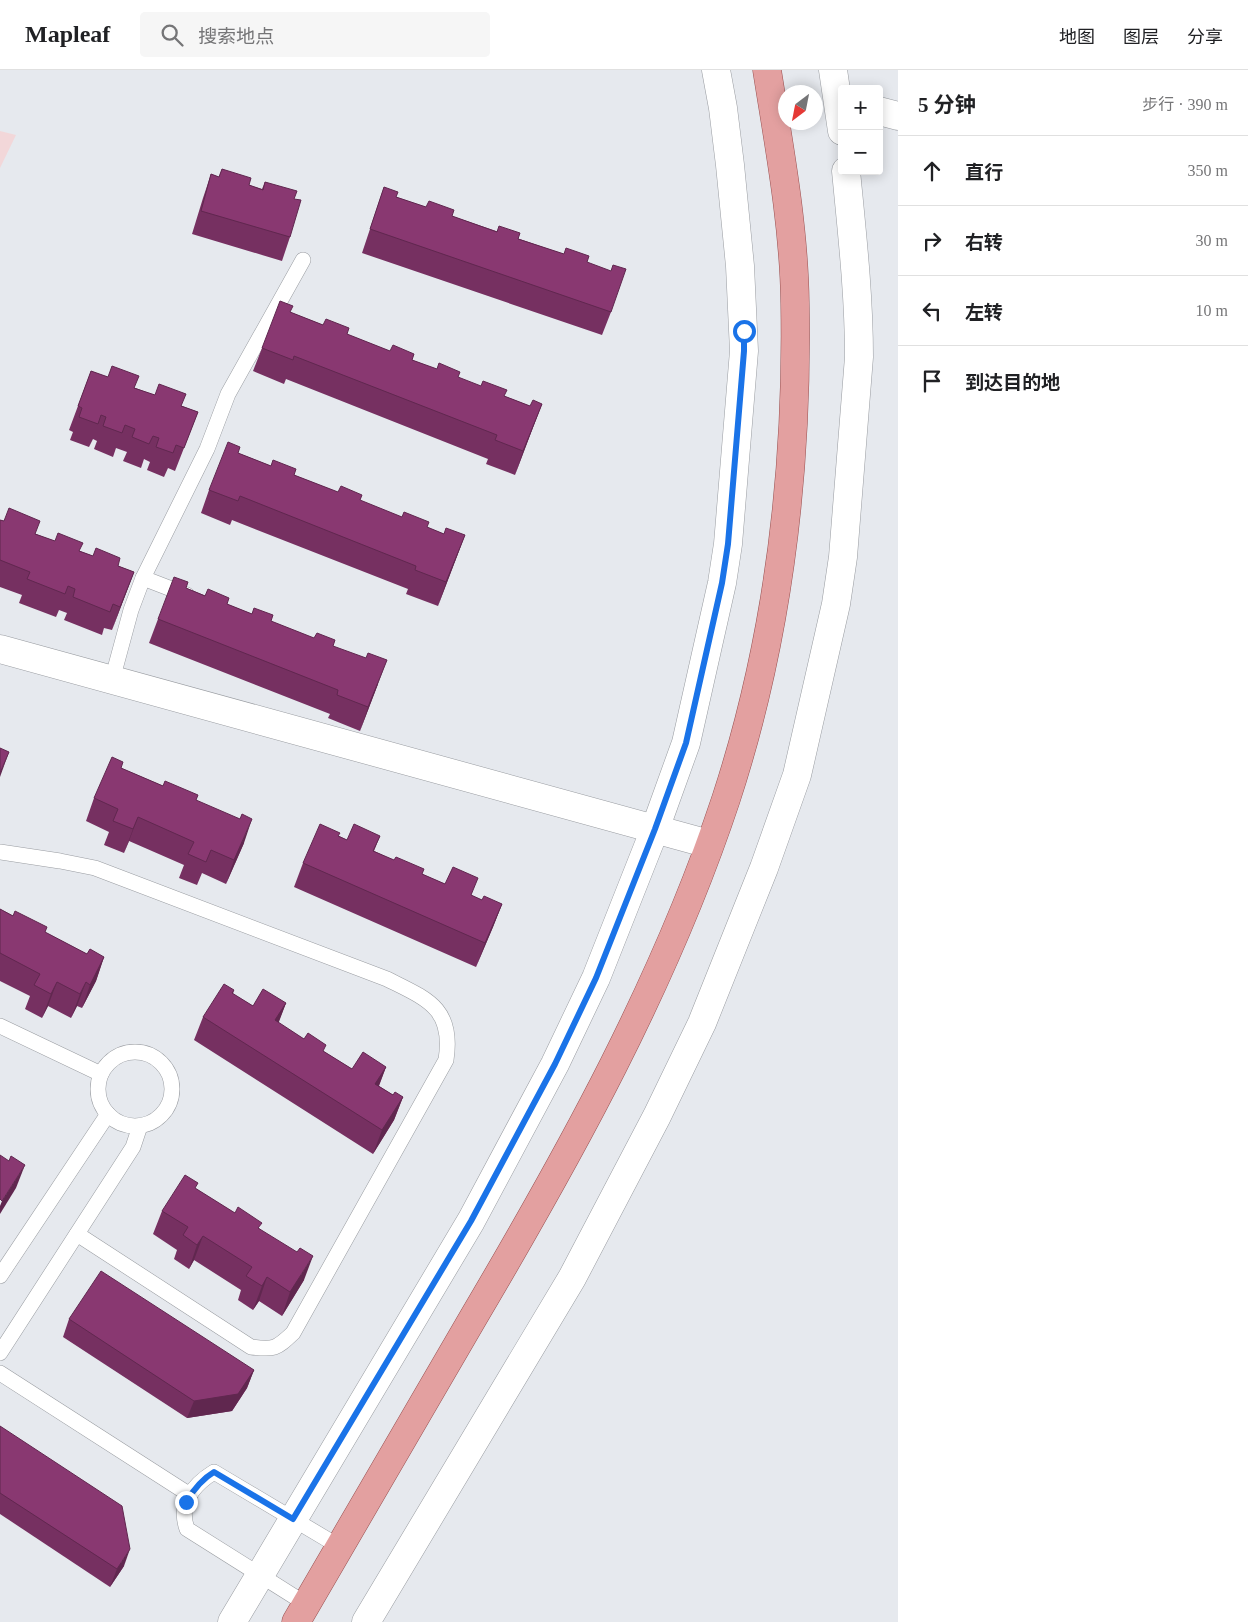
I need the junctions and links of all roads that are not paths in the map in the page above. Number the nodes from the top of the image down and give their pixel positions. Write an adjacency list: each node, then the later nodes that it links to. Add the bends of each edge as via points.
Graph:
1 (716, 70): 17 (street, via 730,165 744,351 722,583 686,743)
2 (767, 70): 18 (main road, via 783,172 795,300 790,460 774,603 740,751)
3 (780, 70): 5 (main road)
4 (833, 70): 6 (street)
5 (782, 85)
6 (832, 102): 10 (street)
7 (883, 112): 8 (street)
8 (898, 116)
9 (789, 130): 32 (main road, via 808,299 803,461 786,605 771,680 737,803 678,958 601,1118 543,1224)
10 (842, 130)
11 (846, 175): 34 (street, via 856,275 859,357 843,557 836,604 797,775 702,1023 657,1116 572,1278)
12 (303, 260): 13 (lane, via 228,394 207,449)
13 (143, 578): 14 (lane); 16 (lane)
14 (197, 600)
15 (0, 649): 16 (street)
16 (112, 680): 17 (street)
17 (655, 829): 18 (street); 29 (street, via 596,978 555,1064 471,1221)
18 (709, 844): 30 (main road, via 666,953 590,1112)
19 (0, 852): 24 (lane, via 95,868 387,979 420,995 432,1004 444,1021 448,1045 446,1060 293,1333 278,1346 268,1349 251,1347)
20 (0, 1026): 21 (lane)
21 (101, 1074): 22 (lane, via 99,1095); 23 (lane, via 115,1057 126,1052 150,1054 168,1071 172,1082 168,1106 161,1116)
22 (108, 1114): 23 (lane, via 117,1121); 25 (lane)
23 (140, 1126): 24 (lane, via 133,1147)
24 (77, 1234): 26 (lane)
25 (0, 1276)
26 (0, 1353)
27 (0, 1373): 28 (lane)
28 (190, 1495): 29 (lane, via 214,1472); 31 (lane, via 184,1511 187,1529)
29 (293, 1519): 30 (lane); 31 (street)
30 (340, 1547): 32 (main road)
31 (260, 1575): 32 (lane); 33 (street)
32 (304, 1616)
33 (232, 1622)
34 (366, 1622)

